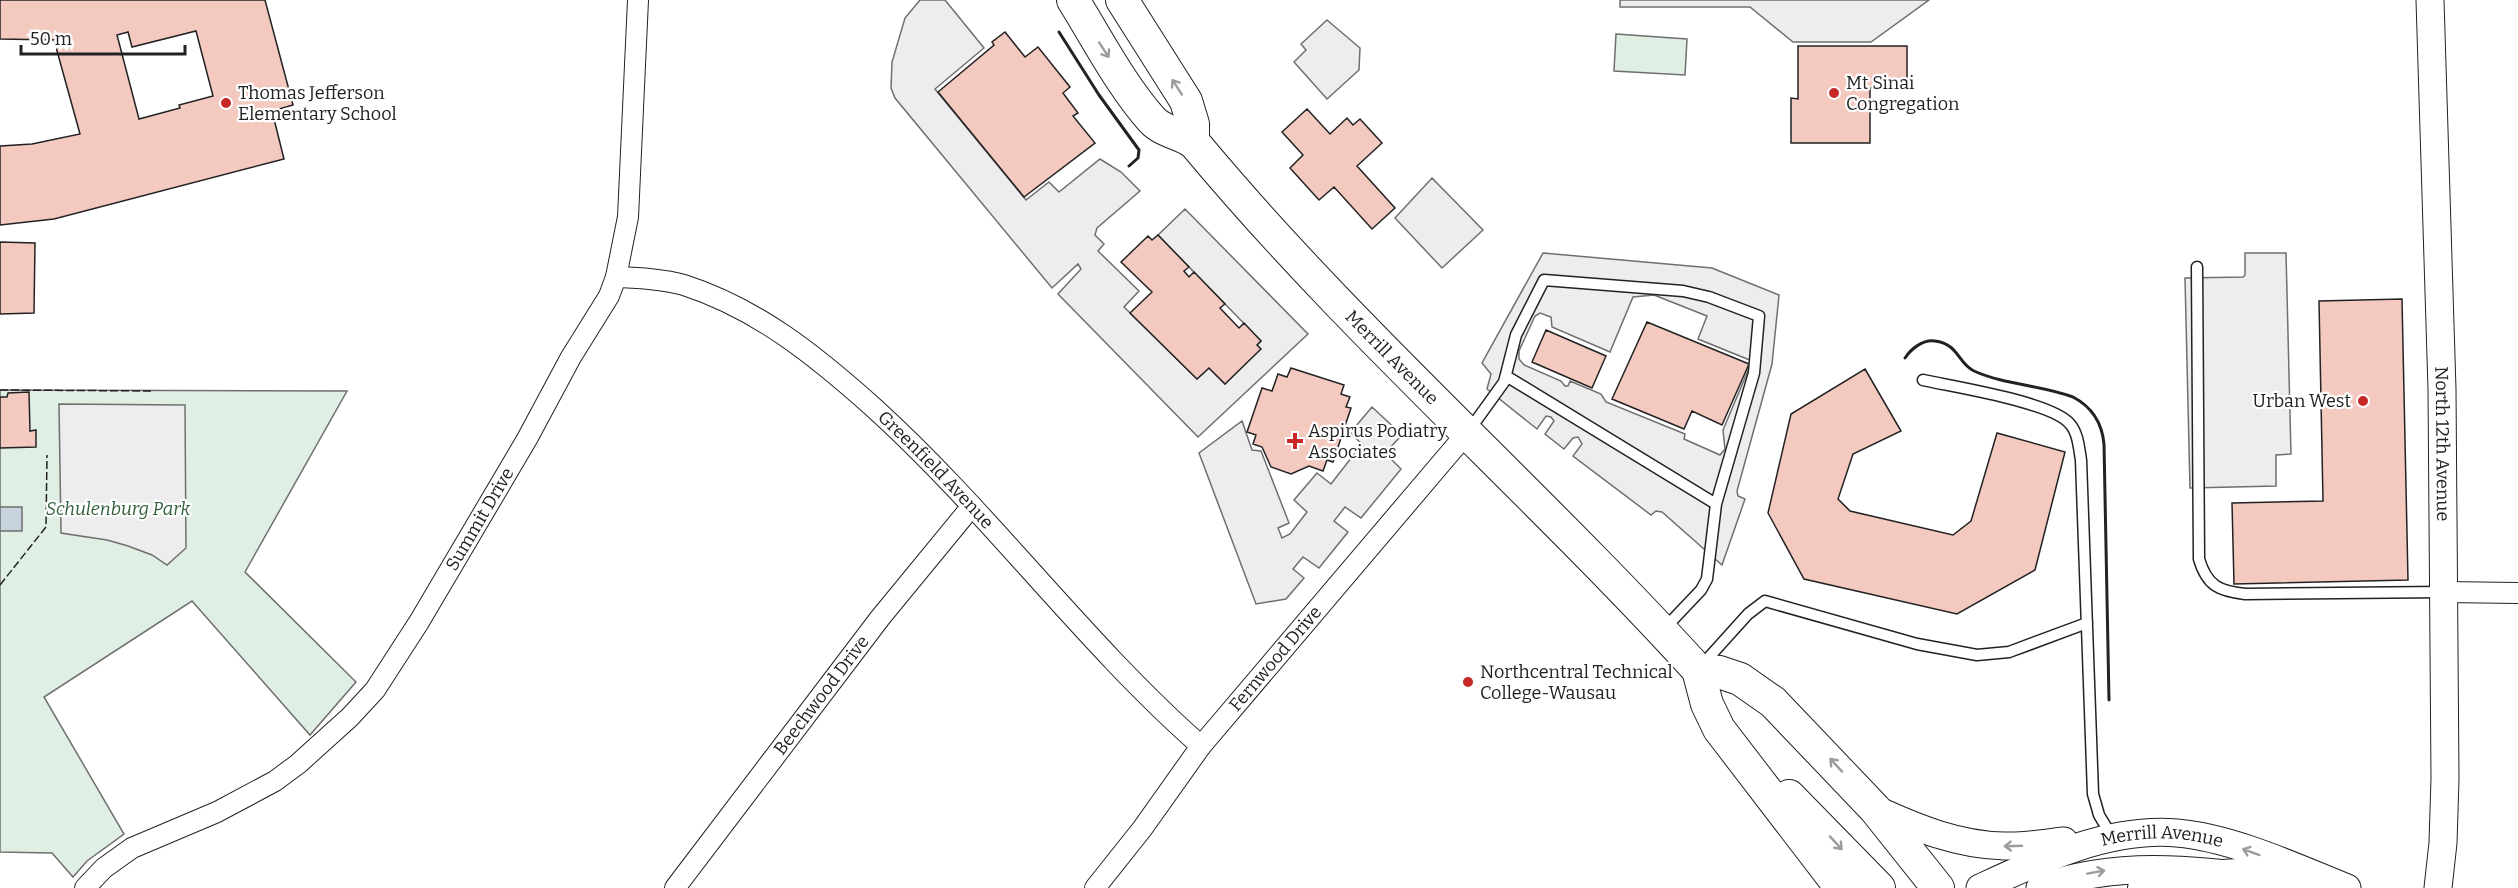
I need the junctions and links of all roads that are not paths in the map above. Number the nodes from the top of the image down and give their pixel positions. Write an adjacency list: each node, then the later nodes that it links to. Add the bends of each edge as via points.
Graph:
1 (638, 0): 7 (street, Summit Drive, via 628,217)
2 (1073, 0): 5 (main road, Merrill Avenue, one-way to 5, via 1153,121 1170,133)
3 (1123, 0): 5 (main road, one-way to 3, via 1186,101)
4 (2430, 0): 13 (main road, North 12th Avenue)
5 (1193, 141): 10 (main road, Merrill Avenue, via 1291,255)
6 (2197, 267): 13 (lane, via 2199,559 2212,585 2225,592 2246,594)
7 (616, 277): 12 (street, Greenfield Avenue, via 682,285 729,302 772,325 849,385); 23 (street, Summit Drive, via 609,296 527,439 375,690 319,747 275,781 217,812 132,848)
8 (1506, 376): 10 (lane, via 1489,406); 11 (lane); 11 (lane, via 1516,335 1544,280 1683,291 1759,316 1752,382)
9 (1923, 380): 15 (lane, via 2046,408 2070,424 2081,459)
10 (1466, 434): 16 (main road, Merrill Avenue); 19 (street, Fernwood Drive)
11 (1716, 504): 16 (lane, via 1705,584)
12 (972, 506): 19 (street, Greenfield Avenue, via 1149,699); 24 (street, Beechwood Drive, via 880,618)
13 (2444, 592): 14 (street); 33 (main road, North 12th Avenue, via 2445,779)
14 (2518, 593)
15 (2087, 623): 17 (lane, via 2009,652 1977,655 1917,644 1765,601 1748,614); 21 (lane, via 2093,794 2099,815)
16 (1662, 631): 17 (main road, Merrill Avenue)
17 (1698, 670): 18 (main road, Merrill Avenue); 20 (main road, one-way to 17, via 1763,693 1732,676)
18 (1719, 729): 26 (main road, Merrill Avenue); 27 (main road, one-way to 27, via 1818,823)
19 (1202, 746): 25 (street, Fernwood Drive)
20 (1875, 809): 21 (main road, one-way to 20, via 1982,845 1929,833); 28 (main road)
21 (2113, 838): 29 (main road, Merrill Avenue, via 2041,859); 32 (main road, Merrill Avenue, one-way to 21, via 2212,839 2167,832)
22 (2238, 875): 30 (main road, Merrill Avenue, one-way to 22, via 2095,872 2124,869); 31 (main road, via 2194,878); 32 (main road, Merrill Avenue)
23 (85, 888)
24 (675, 888)
25 (1095, 888)
26 (1841, 888)
27 (1879, 888)
28 (1938, 888)
29 (1980, 888)
30 (2040, 888)
31 (2144, 888)
32 (2346, 888)
33 (2438, 888)

